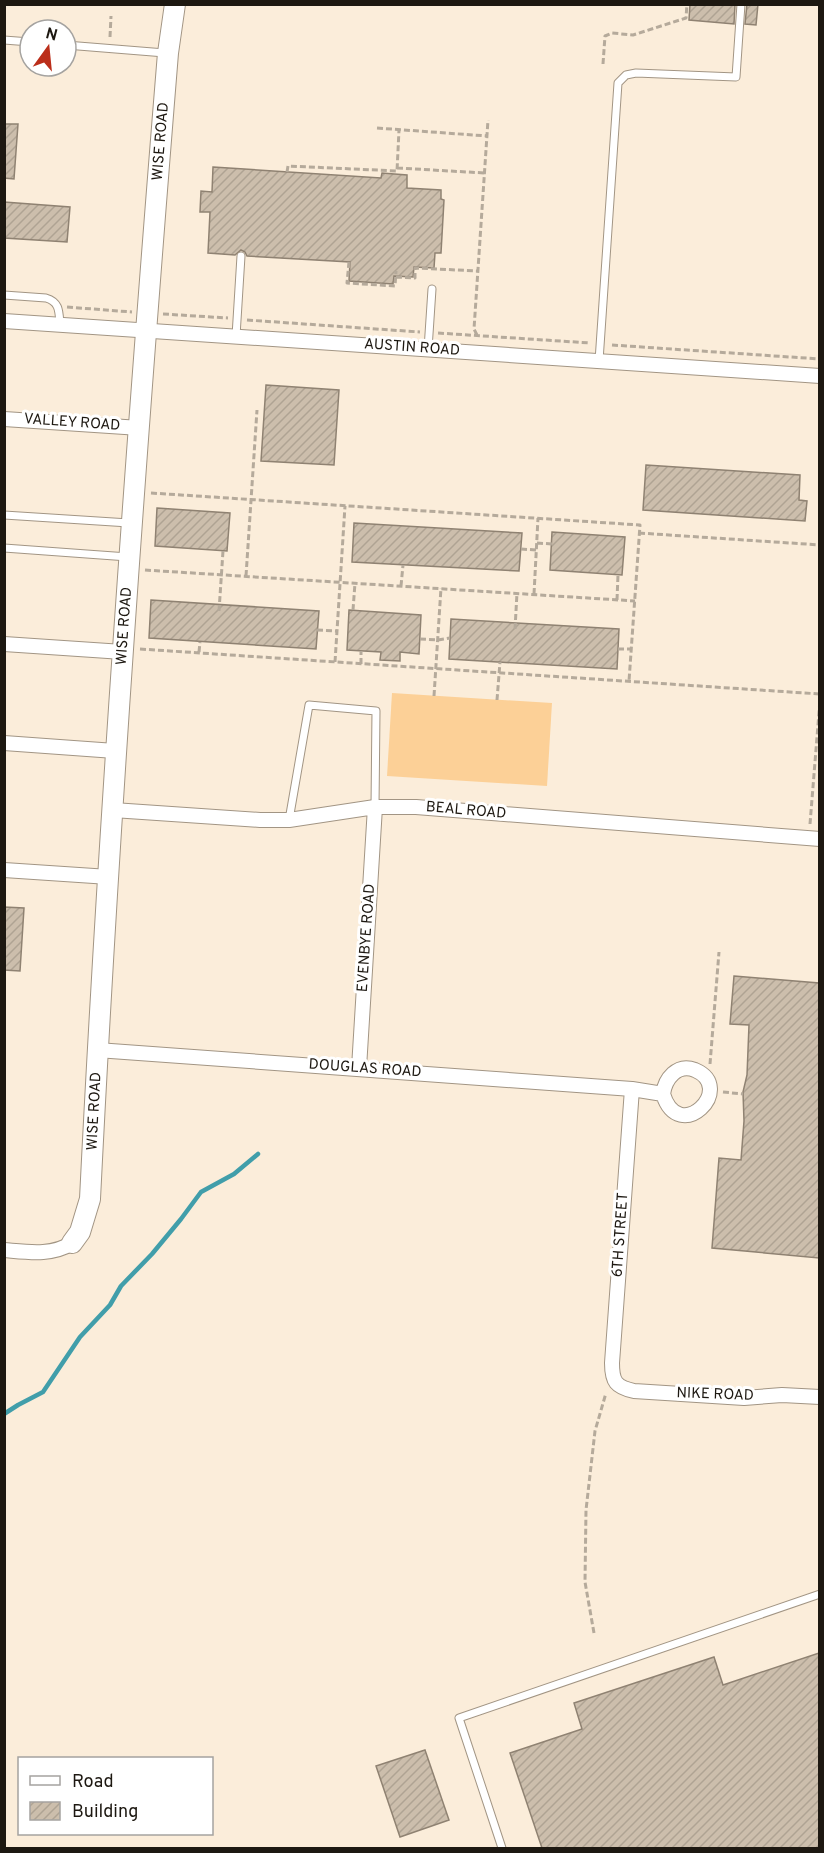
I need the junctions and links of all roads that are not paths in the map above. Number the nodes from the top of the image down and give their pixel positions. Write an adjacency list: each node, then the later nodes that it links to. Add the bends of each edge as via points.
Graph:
1 (175, 4): 4 (street, WISE ROAD)
2 (741, 4): 13 (lane, via 736,77 636,73 626,75 618,83)
3 (78, 46): 4 (lane)
4 (168, 53): 9 (street, WISE ROAD)
5 (241, 256): 11 (lane)
6 (432, 289): 12 (lane)
7 (4, 295): 10 (lane, via 52,300 58,307)
8 (4, 321): 10 (street, AUSTIN ROAD)
9 (146, 321): 10 (street, AUSTIN ROAD); 11 (street, AUSTIN ROAD); 16 (street, WISE ROAD)
10 (60, 325)
11 (236, 336): 12 (street, AUSTIN ROAD)
12 (428, 349): 13 (street, AUSTIN ROAD)
13 (599, 361): 14 (street, AUSTIN ROAD)
14 (819, 376)
15 (4, 419): 16 (street, VALLEY ROAD)
16 (140, 428): 18 (street, WISE ROAD)
17 (4, 515): 18 (lane)
18 (131, 524): 20 (street, WISE ROAD)
19 (4, 548): 20 (lane)
20 (129, 563): 22 (street, WISE ROAD)
21 (4, 644): 22 (street)
22 (123, 650): 24 (street, WISE ROAD)
23 (4, 743): 24 (street)
24 (116, 751): 26 (street, WISE ROAD)
25 (375, 807): 27 (street, BEAL ROAD); 27 (lane, via 376,711 309,705); 28 (street, BEAL ROAD); 32 (street, EVENBYE ROAD)
26 (113, 810): 27 (street, BEAL ROAD); 30 (street, WISE ROAD)
27 (289, 820)
28 (814, 839)
29 (4, 870): 30 (street)
30 (109, 877): 31 (street, WISE ROAD)
31 (97, 1050): 32 (street, DOUGLAS ROAD); 35 (street, WISE ROAD, via 90,1199 80,1232)
32 (359, 1068): 33 (street, DOUGLAS ROAD)
33 (632, 1089): 34 (street, DOUGLAS ROAD); 37 (street, 6TH STREET)
34 (663, 1094)
35 (72, 1243): 36 (street, via 50,1252)
36 (4, 1250)
37 (613, 1377): 38 (street, NIKE ROAD, via 621,1388 634,1391 744,1398)
38 (819, 1397)
39 (819, 1594): 40 (lane, via 459,1718)
40 (502, 1848)

